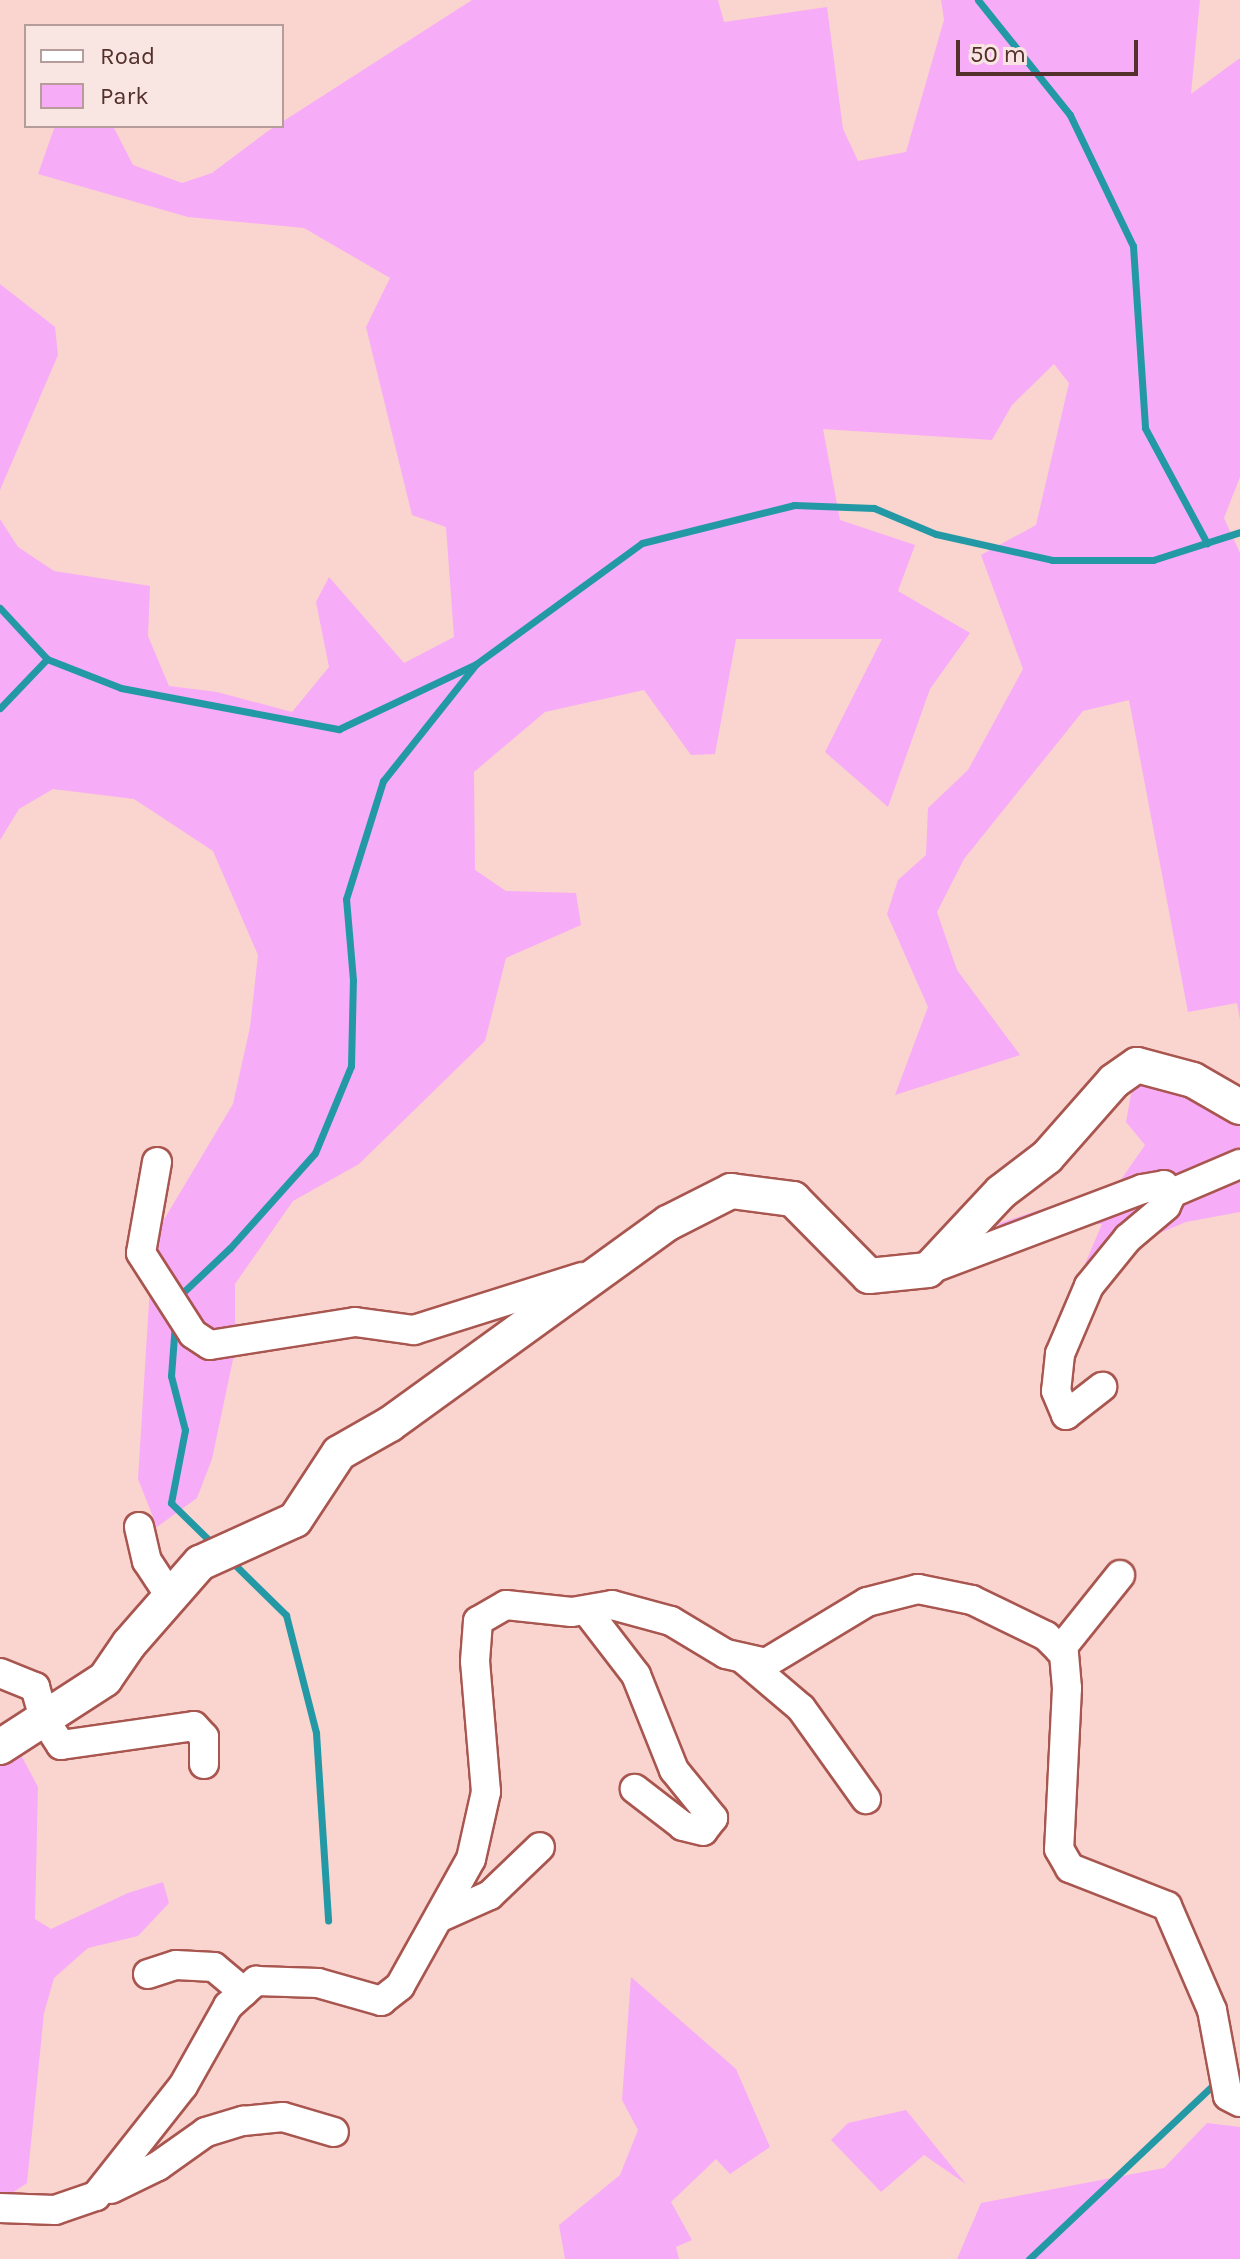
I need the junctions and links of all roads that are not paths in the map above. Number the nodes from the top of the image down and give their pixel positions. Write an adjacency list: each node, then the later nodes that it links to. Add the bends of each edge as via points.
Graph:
1 (1240, 1107): 5 (street, via 1193,1080 1137,1065 1114,1081 1047,1157 1001,1192)
2 (157, 1162): 6 (street, via 141,1253 193,1334 210,1345 355,1322 414,1330)
3 (1240, 1164): 4 (street)
4 (1172, 1193): 5 (street, via 1164,1185 1142,1189); 7 (street, via 1166,1206 1128,1238 1089,1286 1073,1315 1060,1354 1056,1391 1066,1415)
5 (928, 1270): 6 (street, via 869,1276 793,1199 731,1191 668,1223)
6 (602, 1271): 10 (street, via 390,1424 339,1453 295,1520 200,1563)
7 (1102, 1387)
8 (139, 1527): 10 (street, via 147,1561)
9 (1120, 1575): 12 (street)
10 (170, 1596): 15 (street, via 105,1679)
11 (586, 1610): 13 (street, via 612,1605 671,1621); 18 (street, via 636,1675 674,1770 713,1818 703,1831 683,1826); 21 (street, via 506,1605 478,1621 475,1661 486,1792 471,1859)
12 (1060, 1650): 13 (street, via 1046,1636 1002,1612 918,1589 867,1602 766,1663); 24 (street, via 1067,1688 1059,1849 1070,1868 1167,1906 1212,2010 1228,2096)
13 (741, 1658): 19 (street, via 801,1708)
14 (0, 1673): 15 (street, via 35,1687)
15 (44, 1719): 16 (street); 17 (street, via 61,1745 194,1726 204,1737)
16 (0, 1747)
17 (204, 1764)
18 (635, 1789)
19 (866, 1799)
20 (540, 1847): 21 (street, via 490,1895)
21 (443, 1916): 23 (street, via 400,1986 381,2001 279,1978 256,1981)
22 (148, 1974): 23 (street, via 176,1965 214,1967)
23 (244, 1992): 26 (street, via 228,2006 183,2086)
24 (1240, 2102)
25 (334, 2132): 26 (street, via 283,2117 243,2121 206,2132 158,2166)
26 (96, 2196): 27 (street, via 55,2210)
27 (0, 2208)

